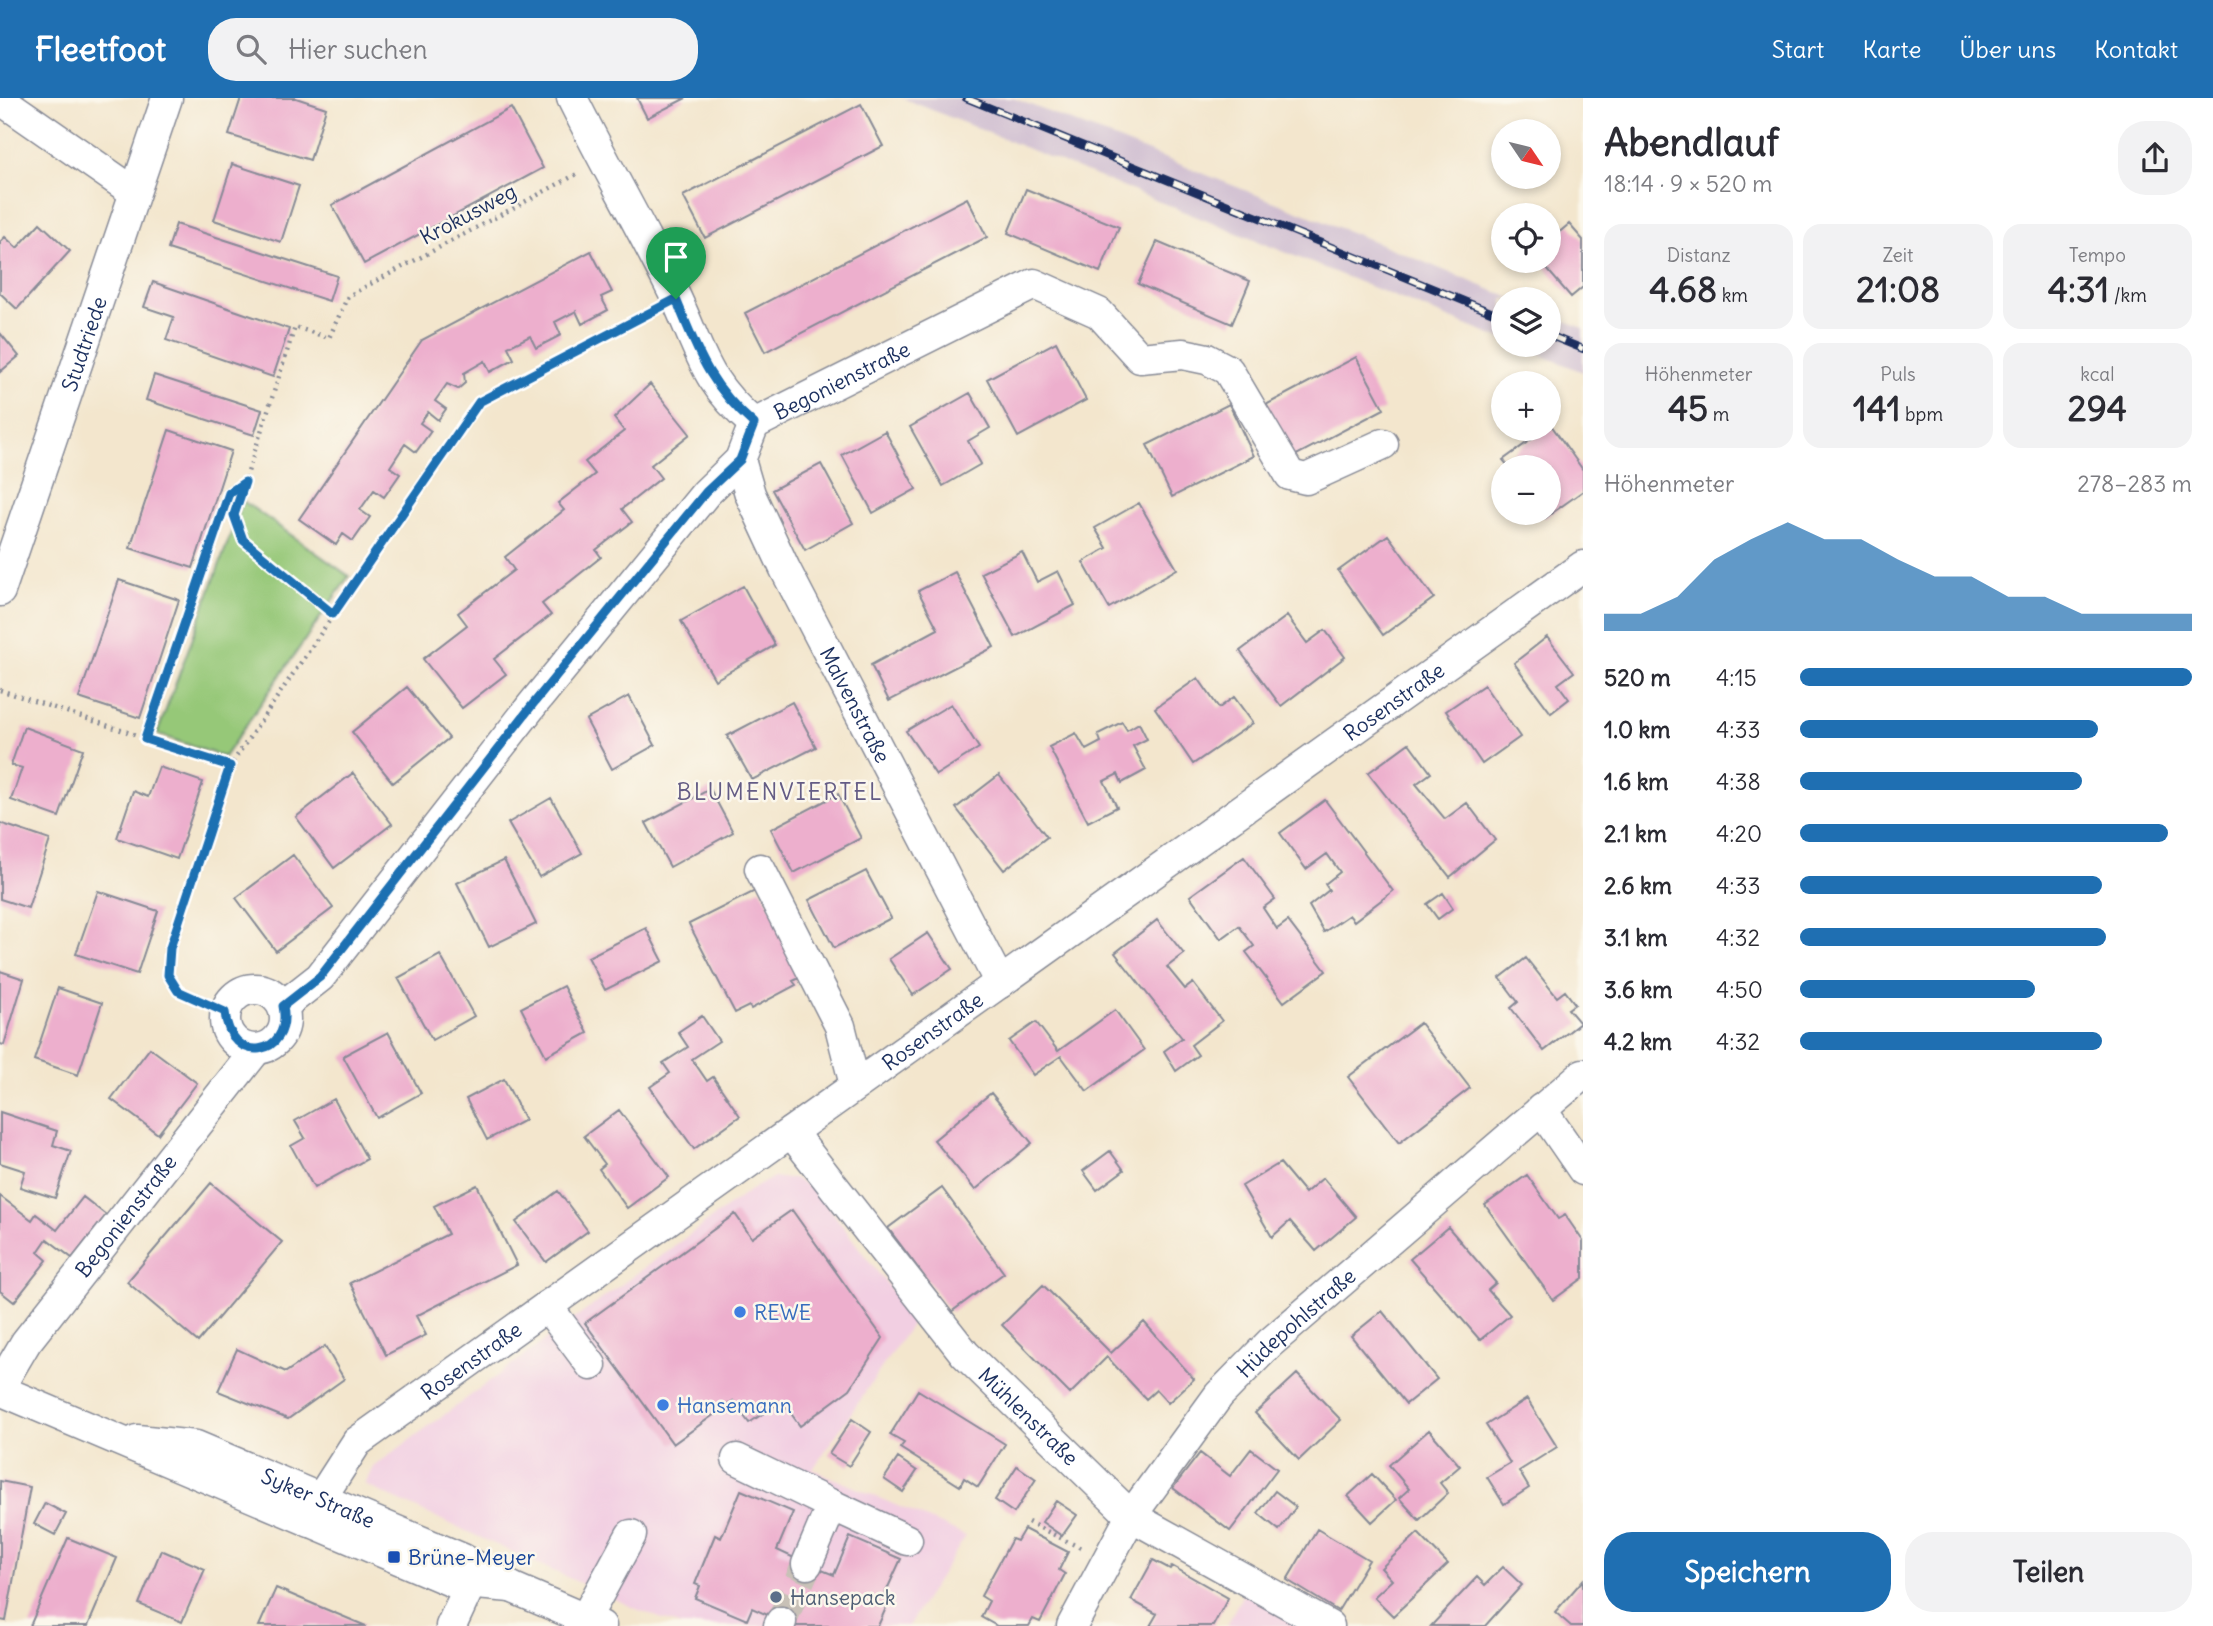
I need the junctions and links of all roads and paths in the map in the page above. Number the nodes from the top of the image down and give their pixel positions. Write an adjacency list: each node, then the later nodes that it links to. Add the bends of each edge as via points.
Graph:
1 (167, 98): 5 (street, Studtriede)
2 (572, 98): 4 (street)
3 (0, 99): 5 (street)
4 (603, 160): 6 (street); 10 (path, Krokusweg, via 348,296 329,338 295,327)
5 (134, 192): 12 (street, Studtriede)
6 (676, 299): 7 (street, via 702,362 728,401); 13 (path, via 479,402)
7 (754, 424): 8 (street, Begonienstraße, via 1034,284 1099,313 1140,358 1183,354 1228,370 1290,475 1306,479); 9 (street, Begonienstraße)
8 (1383, 444)
9 (740, 460): 18 (street, Malvenstraße, via 750,494 785,569); 19 (street, Begonienstraße, via 706,492 533,704 320,977)
10 (245, 482): 13 (path, via 234,515 243,540); 15 (path, via 229,493)
11 (1583, 566): 18 (street, Rosenstraße)
12 (0, 591)
13 (333, 614): 16 (path)
14 (0, 690): 15 (path)
15 (145, 739): 16 (path)
16 (230, 766): 20 (path, via 170,948 168,975 178,991)
17 (760, 869): 23 (street, via 840,1026)
18 (1000, 983): 23 (street, Rosenstraße)
19 (283, 1006): 20 (street, via 274,994 260,988 244,990); 21 (street, Begonienstraße, via 286,1021 281,1035)
20 (225, 1012): 21 (street, via 227,1030 239,1045)
21 (256, 1050): 29 (street, Begonienstraße, via 26,1342)
22 (1583, 1074): 24 (street, Hüdepohlstraße)
23 (855, 1086): 25 (street, Rosenstraße)
24 (1541, 1109): 26 (street); 33 (street, Hüdepohlstraße, via 1270,1343 1219,1395)
25 (791, 1132): 27 (street, Rosenstraße); 33 (street, Mühlenstraße, via 965,1354)
26 (1583, 1170)
27 (547, 1306): 28 (street); 32 (street, Rosenstraße, via 357,1442)
28 (591, 1365)
29 (0, 1388): 32 (street, Syker Straße, via 116,1437 196,1446)
30 (737, 1459): 31 (street)
31 (832, 1504): 36 (street); 38 (street)
32 (315, 1510): 39 (street, Syker Straße)
33 (1131, 1516): 42 (street, Hüdepohlstraße); 43 (street, Mühlenstraße)
34 (1028, 1522): 37 (path)
35 (631, 1535): 40 (street)
36 (907, 1540)
37 (1089, 1553)
38 (807, 1564)
39 (474, 1576): 40 (street, Syker Straße); 41 (street)
40 (593, 1622)
41 (451, 1626)
42 (1072, 1626)
43 (1329, 1626)

